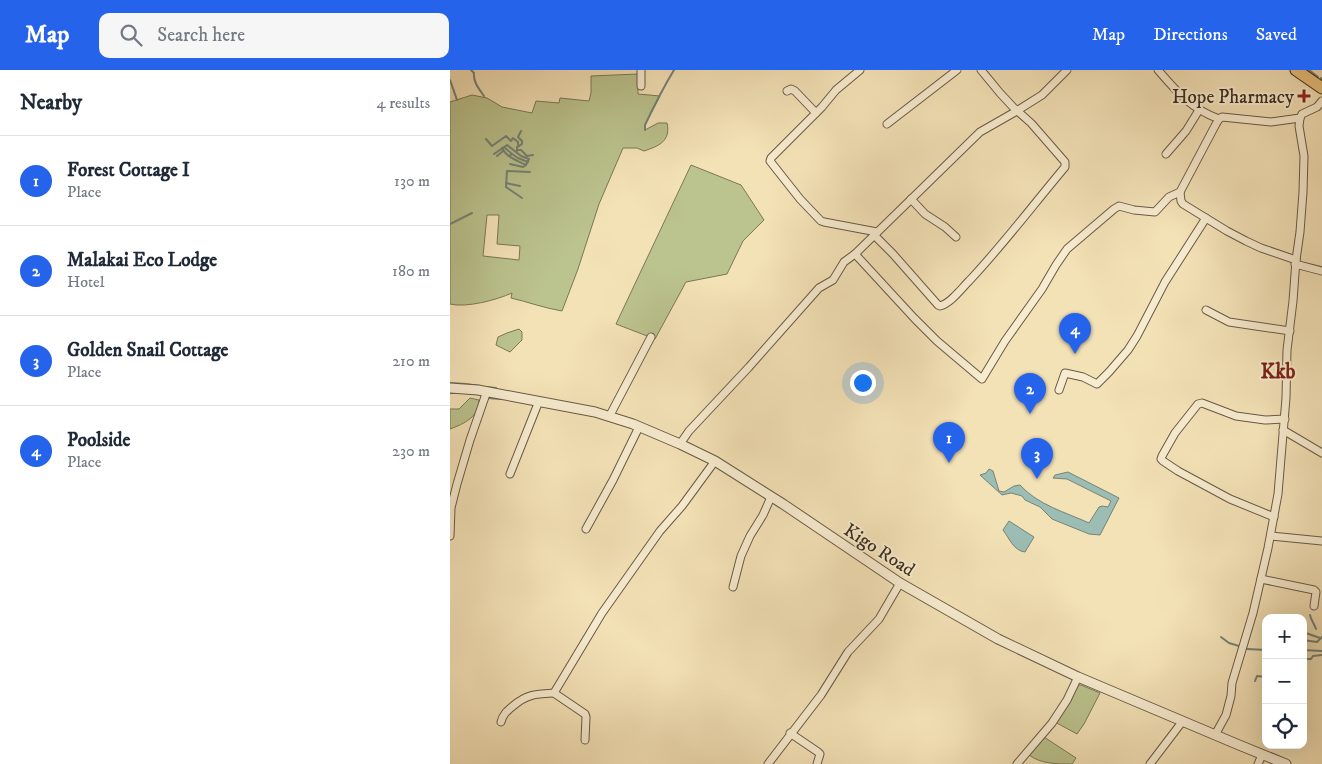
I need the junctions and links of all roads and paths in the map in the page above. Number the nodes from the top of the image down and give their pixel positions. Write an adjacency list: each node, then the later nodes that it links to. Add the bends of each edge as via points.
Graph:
1 (641, 70): 8 (street)
2 (860, 70): 14 (street, via 836,90)
3 (958, 70): 17 (street)
4 (982, 70): 13 (street)
5 (1068, 70): 13 (street, via 1042,95)
6 (1158, 70): 12 (street)
7 (1296, 70): 9 (main road)
8 (641, 86)
9 (1322, 88)
10 (787, 91): 14 (street, via 795,91)
11 (1322, 101): 15 (street)
12 (1199, 110): 16 (street); 18 (street)
13 (1017, 111): 20 (street, via 980,132); 22 (street, via 1066,162 1065,167 986,263 945,305 938,306)
14 (816, 114): 22 (street, via 770,162 821,220)
15 (1300, 118): 16 (street, via 1271,122); 25 (street, via 1304,168)
16 (1219, 119): 19 (street)
17 (887, 124)
18 (1166, 154)
19 (1180, 192): 21 (street, via 1183,204); 24 (street, via 1169,197 1155,212 1119,206 1075,241 982,379 937,341)
20 (911, 199): 22 (street); 23 (street)
21 (1206, 218): 25 (street, via 1246,241); 31 (street, via 1165,282 1128,350 1097,384 1065,373)
22 (876, 233): 24 (street)
23 (956, 237)
24 (854, 254): 38 (street, via 844,262 833,280 819,288)
25 (1296, 262): 26 (street); 28 (street)
26 (1322, 271)
27 (1206, 310): 28 (street, via 1229,322)
28 (1290, 331): 35 (street)
29 (651, 337): 34 (street)
30 (450, 388): 32 (street, Kigo Road)
31 (1059, 390)
32 (488, 391): 33 (street, Kigo Road); 45 (street, via 451,508)
33 (539, 402): 34 (street, Kigo Road); 41 (street)
34 (609, 417): 36 (street, Kigo Road)
35 (1284, 420): 37 (street); 43 (street, via 1236,416 1198,404 1161,459 1178,472 1230,499)
36 (639, 427): 38 (street, Kigo Road); 44 (street)
37 (1283, 430): 39 (street); 43 (street)
38 (680, 444): 40 (street, Kigo Road)
39 (1322, 453)
40 (715, 461): 42 (street, Kigo Road); 53 (street, via 602,613)
41 (510, 474)
42 (771, 497): 49 (street, Kigo Road); 50 (street, via 750,536)
43 (1274, 517): 46 (street)
44 (586, 528)
45 (450, 536)
46 (1271, 536): 47 (street); 48 (street)
47 (1322, 541)
48 (1261, 579): 51 (street, via 1314,590); 57 (street, via 1226,715)
49 (900, 583): 52 (street, Kigo Road, via 998,639); 56 (street, via 878,619 848,652 821,695)
50 (733, 587)
51 (1314, 606)
52 (1078, 677): 55 (street, Kigo Road); 62 (street, via 1052,723)
53 (554, 693): 54 (street, via 521,699 506,712); 58 (street, via 586,717)
54 (501, 722)
55 (1182, 722): 57 (street, Kigo Road); 63 (street)
56 (790, 733): 60 (street); 61 (street, via 820,754)
57 (1215, 735): 59 (street, Kigo Road)
58 (585, 740)
59 (1262, 755): 64 (street); 65 (street, Kigo Road)
60 (768, 764)
61 (817, 764)
62 (1017, 764)
63 (1150, 764)
64 (1258, 764)
65 (1286, 764)

